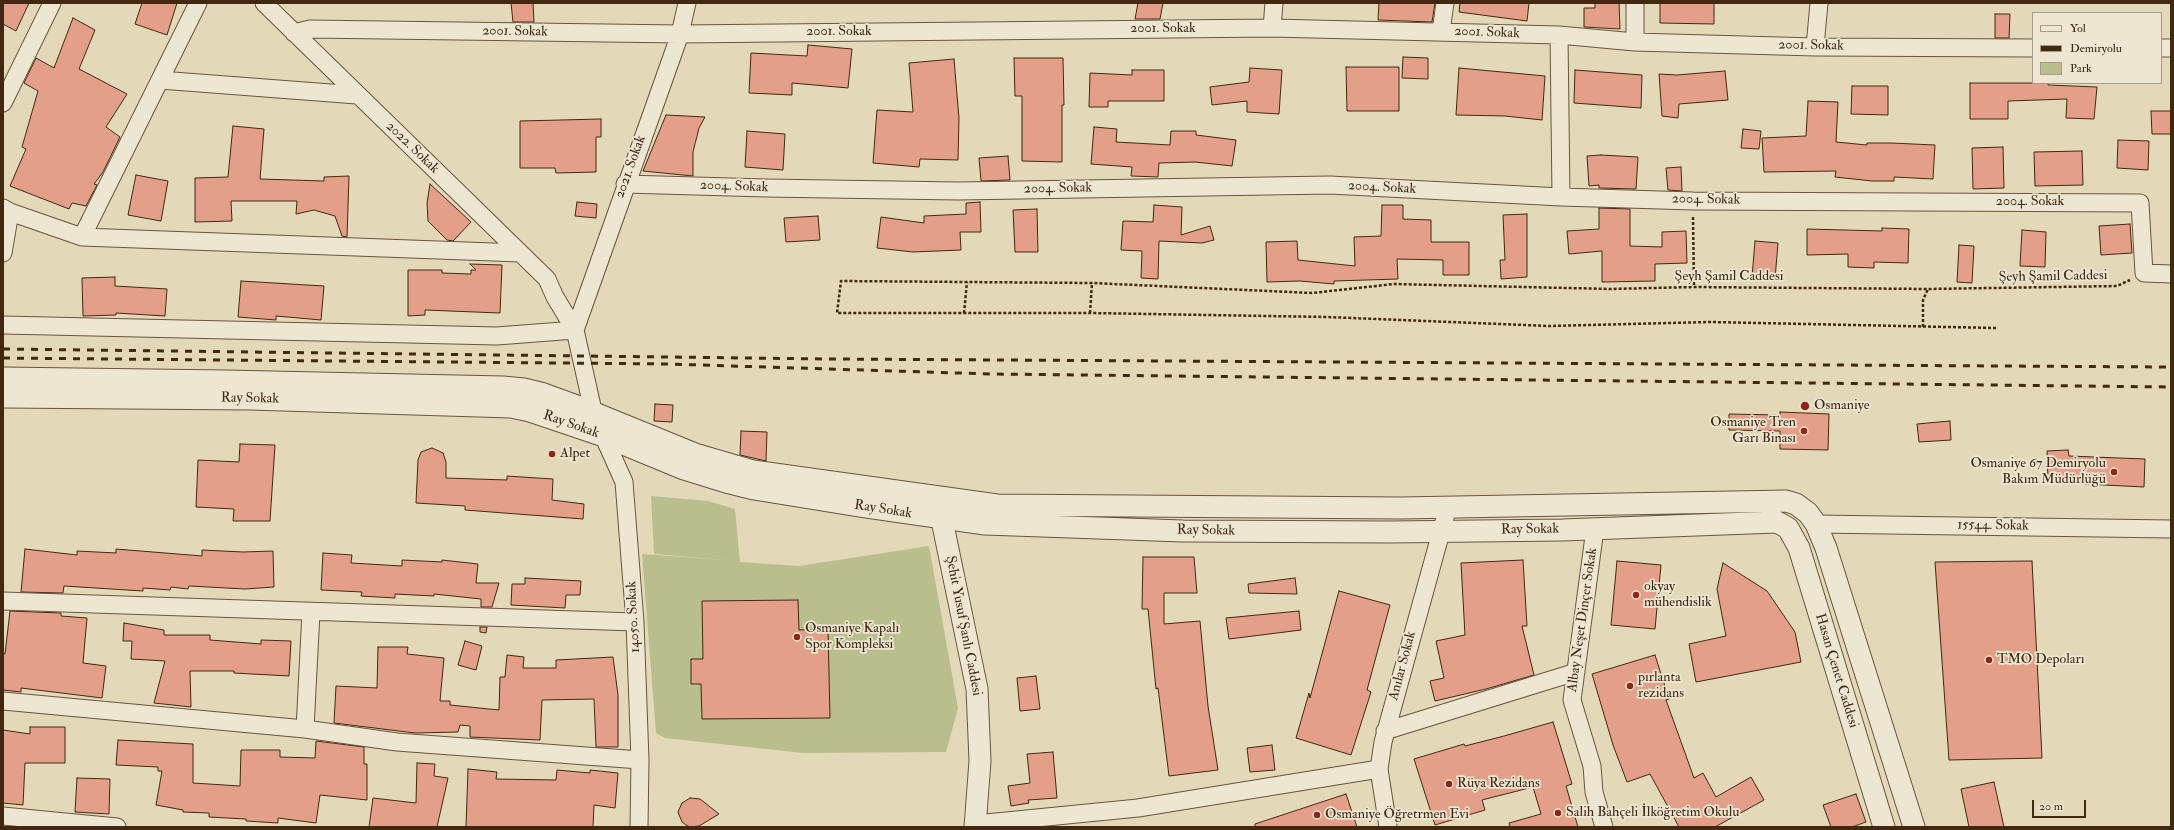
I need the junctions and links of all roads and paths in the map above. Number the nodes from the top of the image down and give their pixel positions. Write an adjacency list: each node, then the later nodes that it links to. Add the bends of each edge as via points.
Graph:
1 (52, 3): 19 (street)
2 (198, 3): 17 (street)
3 (264, 3): 11 (street, 2022. Sokak)
4 (688, 3): 12 (street, 2021. Sokak)
5 (1274, 3): 9 (street)
6 (1445, 3): 10 (street)
7 (1634, 3): 14 (street)
8 (1819, 3): 15 (street)
9 (1272, 28): 10 (street, 2001. Sokak); 12 (street, 2001. Sokak)
10 (1441, 32): 13 (street, 2001. Sokak)
11 (294, 33): 12 (street, 2001. Sokak, via 310,29); 18 (street, 2022. Sokak)
12 (680, 34): 20 (street, 2021. Sokak)
13 (1559, 35): 14 (street, 2001. Sokak); 21 (street)
14 (1636, 42): 15 (street, 2001. Sokak)
15 (1815, 47): 16 (street, 2001. Sokak)
16 (2032, 48)
17 (160, 80): 18 (street); 24 (street)
18 (357, 95): 26 (street, 2022. Sokak)
19 (3, 103)
20 (625, 184): 21 (street, 2004. Sokak, via 958,190 1330,185); 38 (street, 2021. Sokak)
21 (1561, 197): 22 (street, 2004. Sokak)
22 (1693, 201): 27 (street, 2004. Sokak, via 2140,203); 31 (path)
23 (6, 210): 24 (street); 25 (street)
24 (82, 237): 26 (street)
25 (3, 253)
26 (520, 253): 38 (street, 2022. Sokak, via 547,279)
27 (2144, 273): 28 (street); 32 (path, Şeyh Şamil Caddesi, via 2117,286)
28 (2171, 274)
29 (967, 282): 30 (path, Şeyh Şamil Caddesi); 33 (path); 33 (path, Şeyh Şamil Caddesi, via 841,281 837,313)
30 (1092, 283): 31 (path, Şeyh Şamil Caddesi, via 1312,293 1394,284 1611,289); 34 (path)
31 (1694, 287): 32 (path, Şeyh Şamil Caddesi)
32 (1928, 289): 36 (path, via 1923,300)
33 (964, 313): 34 (path)
34 (1090, 313): 36 (path, via 1327,317 1549,326 1711,322)
35 (3, 325): 38 (street, via 497,336)
36 (1923, 327): 37 (path)
37 (1996, 328)
38 (575, 330): 41 (street, 14050. Sokak)
39 (3, 378): 41 (street, via 503,387 544,394)
40 (3, 398): 42 (street, Ray Sokak, via 250,399 485,405 530,411)
41 (594, 414): 42 (street, 14050. Sokak); 43 (street, via 695,454 753,471)
42 (604, 436): 45 (street, Ray Sokak, via 684,469 754,489); 53 (street, 14050. Sokak, via 624,482)
43 (937, 498): 44 (street, via 1025,506); 45 (street, Şehit Yusuf Şanlı Caddesi)
44 (1448, 507): 47 (street, via 1778,500 1802,508); 50 (street, Anılar Sokak)
45 (942, 519): 50 (street, Ray Sokak, via 985,524 1183,531); 61 (street, Şehit Yusuf Şanlı Caddesi, via 977,689 980,761)
46 (1777, 522): 48 (street, Ray Sokak); 66 (street, Hasan Çenet Caddesi, via 1788,528 1799,548)
47 (1816, 524): 49 (street, 15544. Sokak); 67 (street, via 1837,576)
48 (1595, 529): 50 (street, Ray Sokak); 54 (street, Albay Neşet Dinçer Sokak)
49 (2171, 529)
50 (1440, 532): 57 (street, Anılar Sokak)
51 (3, 601): 52 (street)
52 (310, 612): 53 (street); 56 (street)
53 (635, 622): 58 (street, 14050. Sokak)
54 (1576, 672): 57 (street); 65 (street, Albay Neşet Dinçer Sokak, via 1572,700 1592,766 1594,792)
55 (3, 701): 56 (street)
56 (305, 729): 58 (street, via 396,742)
57 (1385, 731): 59 (street, Anılar Sokak)
58 (640, 760): 63 (street, 14050. Sokak)
59 (1379, 769): 61 (street, via 1138,808); 64 (street, Anılar Sokak)
60 (3, 816): 62 (street)
61 (975, 826)
62 (117, 827)
63 (640, 827)
64 (1388, 827)
65 (1604, 827)
66 (1884, 827)
67 (1914, 827)

